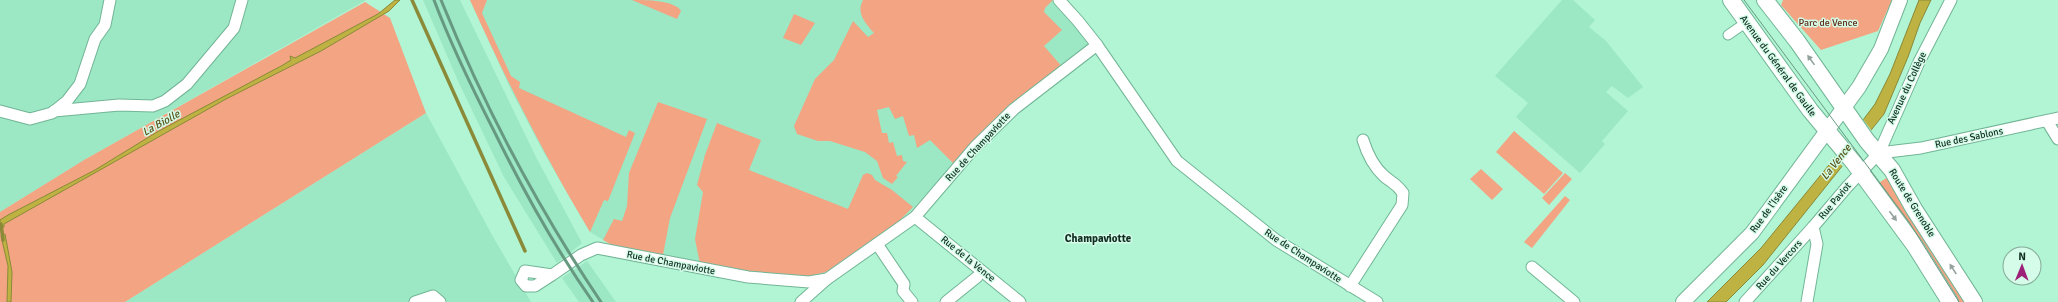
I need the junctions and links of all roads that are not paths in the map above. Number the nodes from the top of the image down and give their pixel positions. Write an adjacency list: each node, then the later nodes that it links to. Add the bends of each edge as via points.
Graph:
1 (110, 0): 12 (street, via 105,25 95,39 80,84 67,101)
2 (242, 0): 12 (street, via 234,28 187,84 165,101 153,106 120,105)
3 (1059, 0): 10 (street)
4 (1731, 0): 15 (main road, Avenue du Général de Gaulle)
5 (1765, 0): 13 (main road, one-way to 5)
6 (1900, 0): 13 (street, Rue de l'Isère, via 1881,49)
7 (1951, 0): 18 (street, Avenue du Collège, via 1919,62)
8 (1741, 26): 9 (street)
9 (1728, 35)
10 (1097, 45): 20 (street, Rue de Champaviotte, via 1014,109 976,147); 27 (street, Rue de Champaviotte, via 1177,161 1276,240)
11 (0, 110): 12 (street, via 30,119)
12 (54, 111)
13 (1847, 112): 15 (street, Rue de l'Isère); 18 (main road, Route de Grenoble)
14 (2053, 120): 16 (street); 18 (street, Rue des Sablons, via 1915,149)
15 (1830, 135): 19 (main road, Route de Grenoble); 36 (street, Rue de l'Isère, via 1752,233)
16 (2058, 139)
17 (1363, 140): 27 (street, Rue de Champaviotte, via 1366,152 1379,172 1396,183 1403,193 1403,199 1402,205)
18 (1879, 153): 19 (street, Avenue du Collège); 40 (main road, Route de Grenoble, one-way to 18, via 1914,209 1895,174)
19 (1857, 168): 21 (street, Rue Paviot); 39 (main road, Route de Grenoble, one-way to 39, via 1915,246)
20 (915, 217): 22 (street, Rue de Champaviotte); 33 (street, Rue de la Vence)
21 (1813, 228): 37 (street, Rue du Vercors); 38 (street, Rue Paviot, via 1817,244)
22 (877, 244): 26 (street, Rue de Champaviotte); 31 (street, via 904,284 903,291)
23 (1532, 267): 35 (street)
24 (552, 274): 26 (street, Rue de Champaviotte, via 597,248 748,277 809,282)
25 (977, 277): 32 (street)
26 (827, 279): 30 (street)
27 (1350, 286): 34 (street, Rue de Champaviotte)
28 (416, 302): 29 (street, via 433,296)
29 (440, 302)
30 (801, 302)
31 (912, 302)
32 (946, 302)
33 (1020, 302)
34 (1377, 302)
35 (1574, 302)
36 (1683, 302)
37 (1745, 302)
38 (1807, 302)
39 (1950, 302)
40 (1974, 302)

